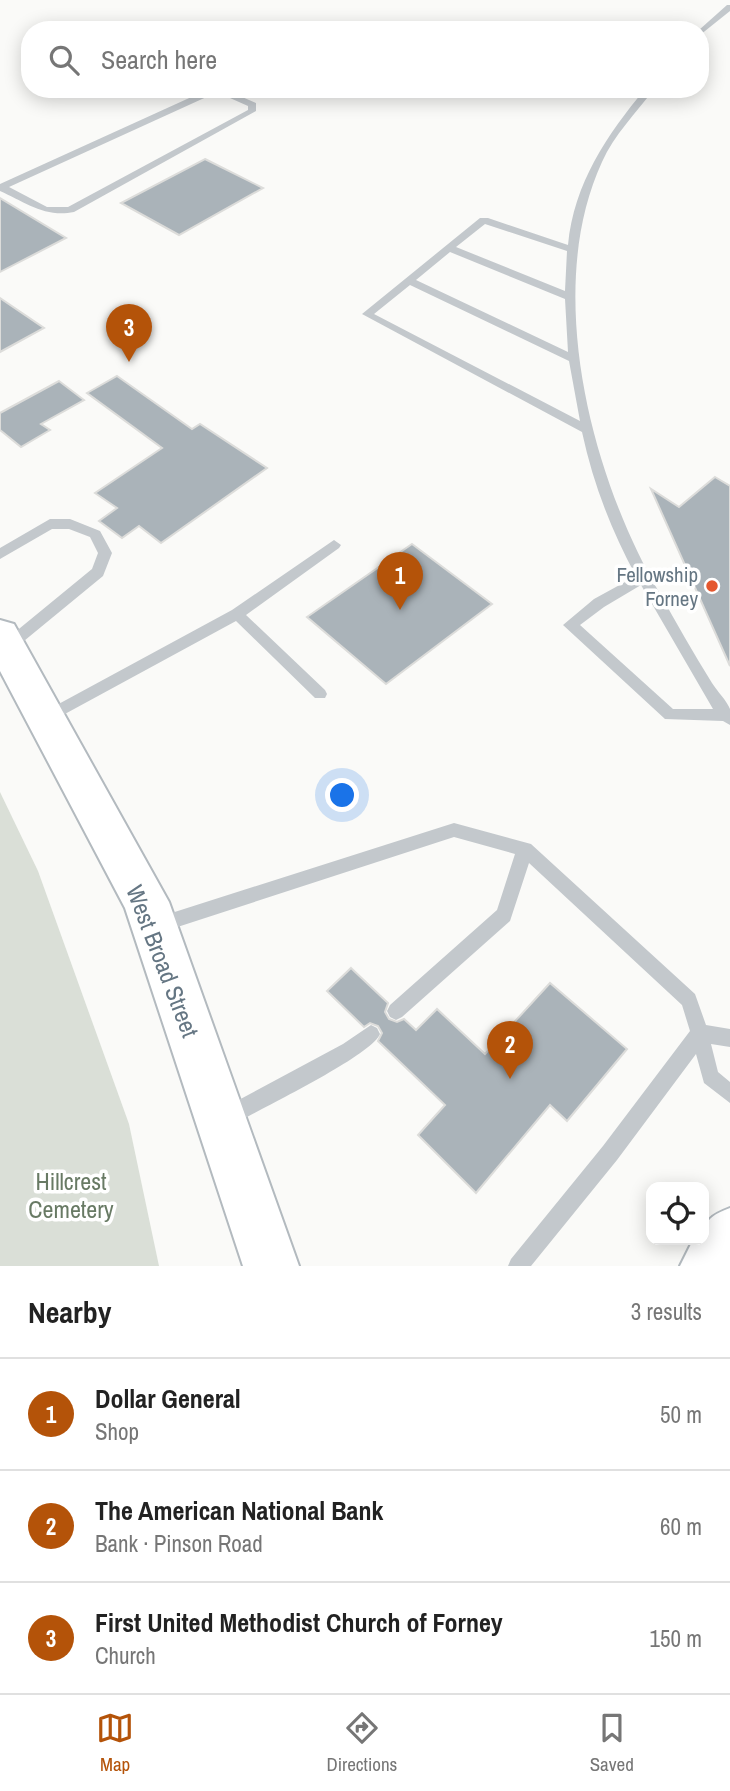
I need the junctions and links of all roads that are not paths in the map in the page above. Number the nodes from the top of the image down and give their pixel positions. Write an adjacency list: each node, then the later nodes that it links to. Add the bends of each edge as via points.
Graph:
1 (730, 7): 2 (lane)
2 (709, 25)
3 (197, 98): 6 (lane)
4 (237, 98): 6 (lane, via 253,105 252,111 71,210 48,212)
5 (642, 98): 8 (lane, via 597,162)
6 (1, 188)
7 (449, 248): 8 (lane, via 484,220); 9 (lane); 10 (lane)
8 (573, 250): 10 (lane)
9 (409, 280): 11 (lane); 12 (lane, via 367,314)
10 (570, 296): 11 (lane, via 568,326)
11 (574, 359): 12 (lane)
12 (589, 431): 15 (lane, via 600,480)
13 (334, 545): 16 (lane)
14 (0, 554): 17 (lane, via 50,524 70,524 95,534 105,553 98,572)
15 (643, 578): 20 (lane); 20 (lane, via 570,625 670,715)
16 (237, 614): 18 (lane); 19 (lane)
17 (3, 641): 19 (main road, West Broad Street)
18 (320, 694)
19 (45, 717): 22 (main road, West Broad Street, via 146,902)
20 (728, 717)
21 (525, 849): 22 (lane, via 454,830); 23 (lane, via 504,915); 24 (lane, via 689,1000)
22 (155, 927): 28 (main road, West Broad Street)
23 (396, 1011)
24 (700, 1033): 26 (lane); 27 (lane, via 710,1077); 31 (lane)
25 (371, 1034): 28 (lane)
26 (730, 1038)
27 (730, 1094)
28 (221, 1120): 30 (main road, West Broad Street)
29 (730, 1235): 32 (main road)
30 (271, 1266)
31 (518, 1266)
32 (708, 1266)

